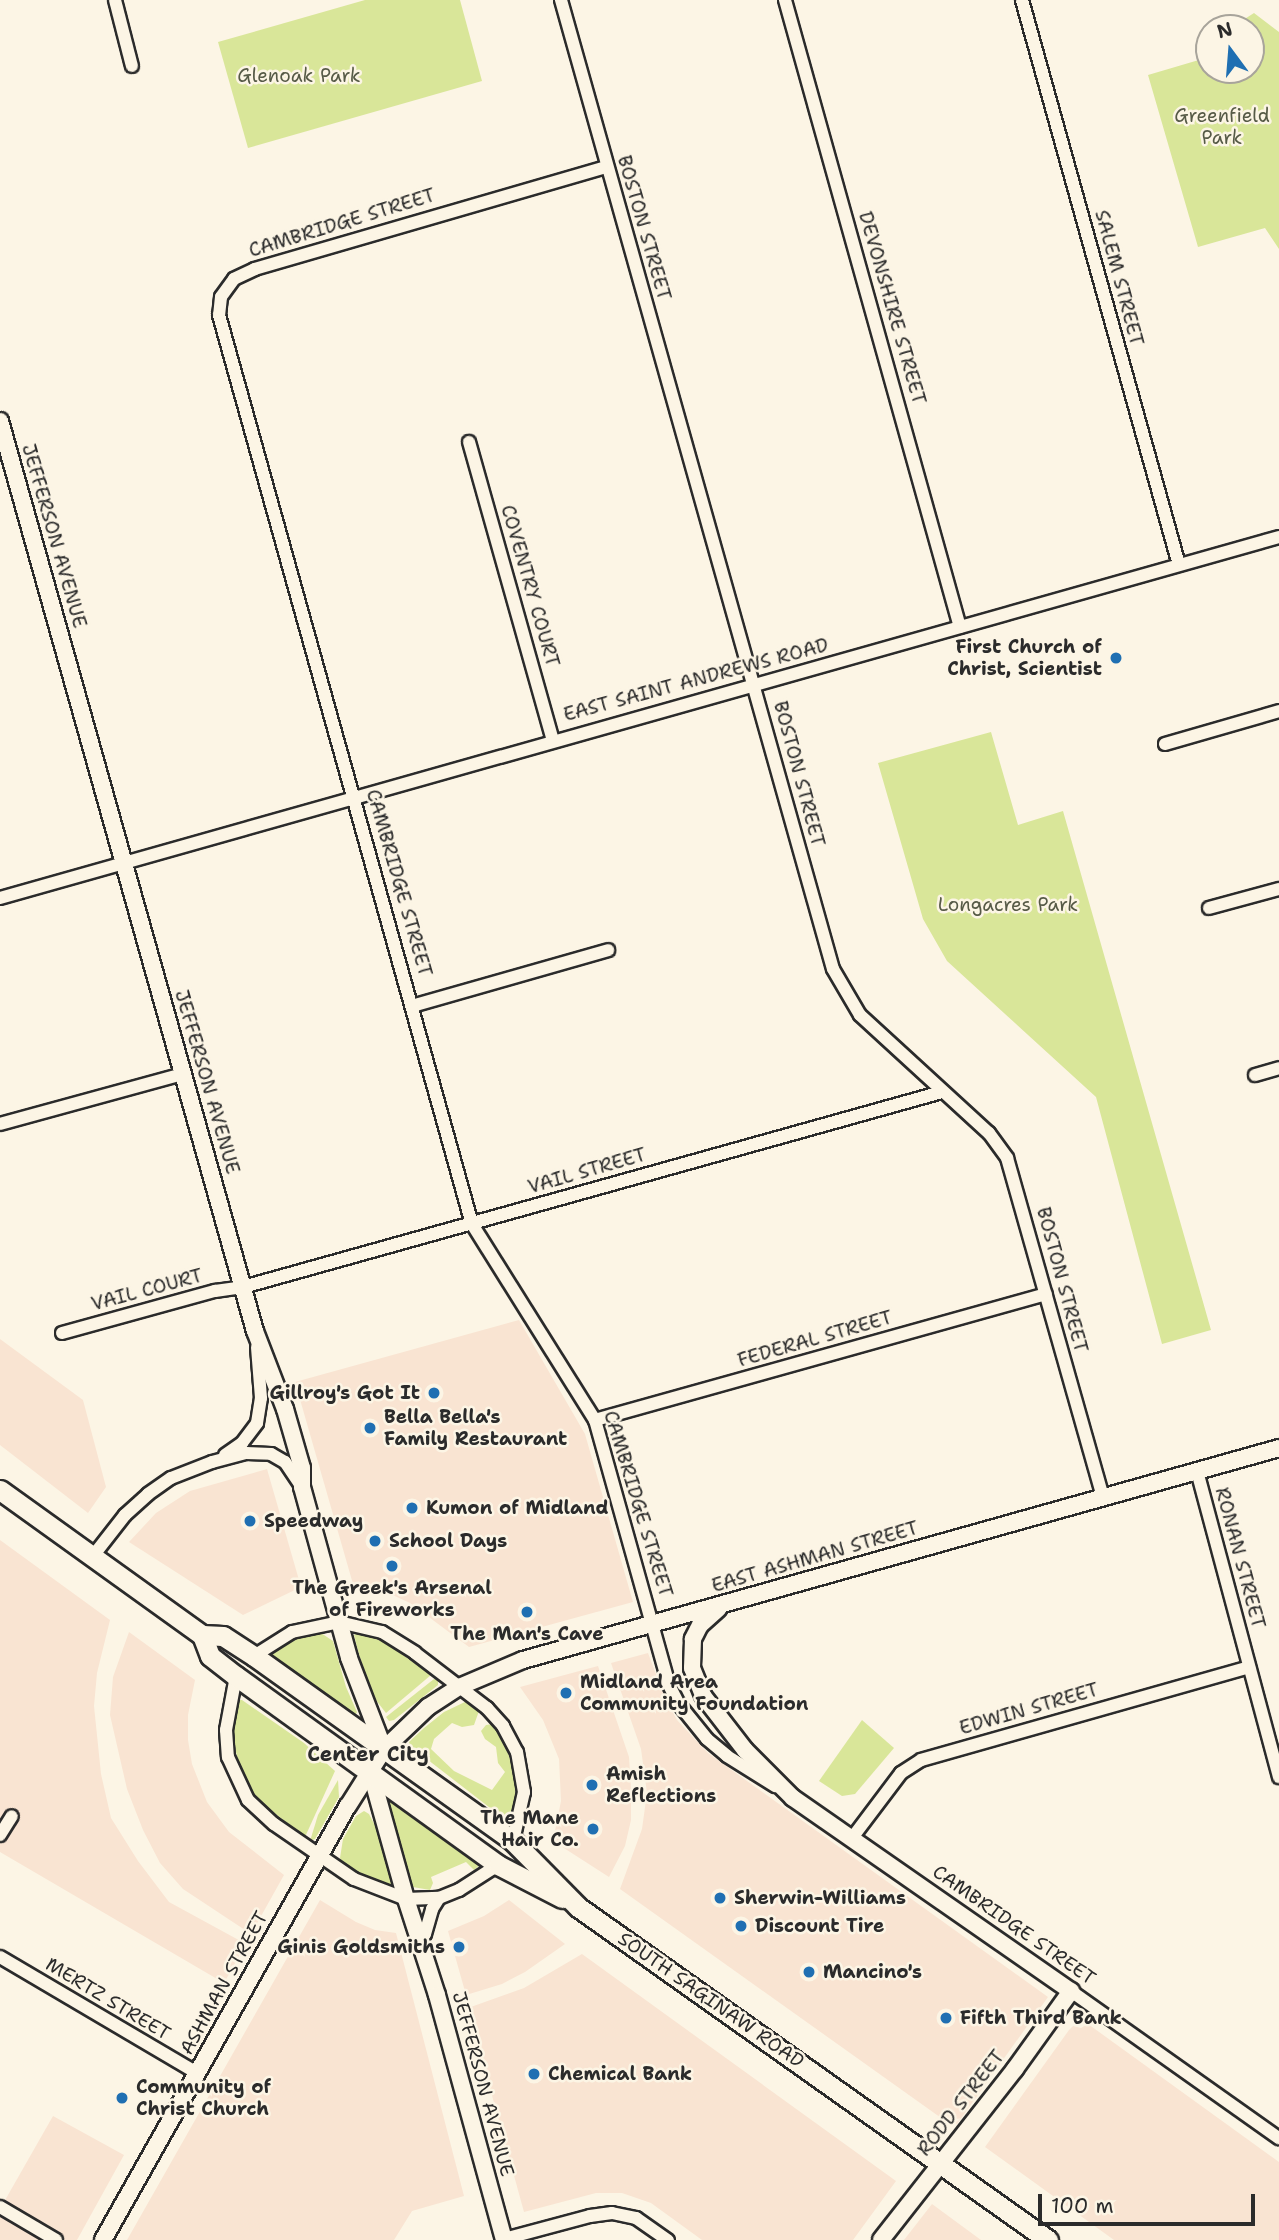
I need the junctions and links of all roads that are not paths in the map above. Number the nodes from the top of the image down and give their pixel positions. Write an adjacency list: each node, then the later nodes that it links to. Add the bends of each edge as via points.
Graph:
1 (115, 0): 5 (street)
2 (561, 0): 6 (street, BOSTON STREET)
3 (785, 0): 11 (street, DEVONSHIRE STREET)
4 (1022, 0): 10 (street, SALEM STREET)
5 (132, 66)
6 (607, 167): 12 (street, BOSTON STREET); 16 (street, CAMBRIDGE STREET, via 255,269 234,279 221,297 222,328)
7 (0, 421): 17 (street, JEFFERSON AVENUE)
8 (469, 442): 14 (street, COVENTRY COURT)
9 (1279, 537): 10 (street, EAST SAINT ANDREWS ROAD)
10 (1179, 565): 11 (street, EAST SAINT ANDREWS ROAD)
11 (960, 627): 12 (street, EAST SAINT ANDREWS ROAD)
12 (755, 685): 14 (street, EAST SAINT ANDREWS ROAD); 26 (street, BOSTON STREET, via 833,969 860,1016)
13 (1279, 711): 15 (street)
14 (552, 740): 16 (street, EAST SAINT ANDREWS ROAD)
15 (1165, 744)
16 (353, 797): 17 (street, EAST SAINT ANDREWS ROAD); 22 (street, CAMBRIDGE STREET)
17 (124, 862): 19 (street, EAST SAINT ANDREWS ROAD); 24 (street, JEFFERSON AVENUE)
18 (1279, 889): 20 (street)
19 (0, 898)
20 (1209, 908)
21 (608, 950): 22 (street)
22 (412, 1006): 28 (street, CAMBRIDGE STREET)
23 (1279, 1068): 25 (street)
24 (183, 1074): 27 (street); 29 (street, JEFFERSON AVENUE)
25 (1255, 1075)
26 (942, 1091): 28 (street, VAIL STREET); 30 (street, BOSTON STREET, via 989,1133 1007,1158)
27 (0, 1124)
28 (472, 1224): 29 (street, VAIL STREET); 33 (street, CAMBRIDGE STREET)
29 (243, 1287): 31 (street, JEFFERSON AVENUE); 32 (street, VAIL COURT)
30 (1046, 1294): 33 (street, FEDERAL STREET); 39 (street, BOSTON STREET)
31 (255, 1331): 35 (street, via 261,1387 257,1423 242,1443); 37 (street, JEFFERSON AVENUE, via 285,1409 302,1468)
32 (62, 1332)
33 (595, 1420): 43 (street, CAMBRIDGE STREET)
34 (1279, 1448): 36 (street, EAST ASHMAN STREET)
35 (212, 1461): 37 (street, via 246,1453 271,1454 285,1462); 40 (street, via 171,1478 148,1494)
36 (1197, 1471): 39 (street, EAST ASHMAN STREET); 46 (street, RONAN STREET)
37 (302, 1487): 42 (street, JEFFERSON AVENUE)
38 (0, 1490): 40 (main road)
39 (1103, 1498): 41 (street, EAST ASHMAN STREET)
40 (93, 1556): 44 (main road)
41 (723, 1605): 43 (street, EAST ASHMAN STREET); 52 (street, CAMBRIDGE STREET, via 695,1634 690,1647 692,1668 704,1697 729,1731)
42 (339, 1622): 45 (street, via 292,1632); 48 (street, via 382,1632); 49 (street, JEFFERSON AVENUE)
43 (652, 1624): 48 (street, EAST ASHMAN STREET, via 523,1660); 52 (street, CAMBRIDGE STREET, via 670,1685 690,1720 727,1756)
44 (202, 1635): 45 (main road, SOUTH SAGINAW ROAD, via 223,1636); 47 (main road, via 210,1656)
45 (254, 1656): 49 (main road, SOUTH SAGINAW ROAD)
46 (1250, 1667): 51 (street, RONAN STREET); 55 (street, EDWIN STREET, via 921,1760 901,1773)
47 (236, 1676): 50 (main road); 57 (street, via 226,1730 236,1779 248,1800 274,1825)
48 (459, 1687): 49 (street, EAST ASHMAN STREET, via 428,1707); 56 (street, via 492,1714 517,1752 524,1793)
49 (384, 1749): 50 (street, ASHMAN STREET); 56 (main road, SOUTH SAGINAW ROAD)
50 (370, 1770): 57 (street, ASHMAN STREET); 58 (main road); 60 (street, JEFFERSON AVENUE)
51 (1279, 1777)
52 (793, 1798): 55 (street, CAMBRIDGE STREET)
53 (12, 1816): 54 (street)
54 (0, 1835)
55 (852, 1838): 64 (street, CAMBRIDGE STREET)
56 (513, 1841): 61 (main road, SOUTH SAGINAW ROAD)
57 (320, 1856): 60 (street, via 354,1879); 65 (street, ASHMAN STREET)
58 (498, 1866): 59 (street); 61 (main road)
59 (439, 1898): 60 (street); 62 (street)
60 (406, 1899): 62 (street, JEFFERSON AVENUE)
61 (578, 1907): 67 (main road, SOUTH SAGINAW ROAD)
62 (420, 1939): 69 (street, JEFFERSON AVENUE)
63 (0, 1957): 65 (street, MERTZ STREET)
64 (1071, 1991): 66 (street, CAMBRIDGE STREET); 67 (street, RODD STREET)
65 (197, 2073): 71 (street, ASHMAN STREET)
66 (1279, 2138)
67 (941, 2163): 73 (street, RODD STREET); 74 (main road, SOUTH SAGINAW ROAD)
68 (0, 2207): 70 (street)
69 (504, 2239): 72 (street, via 612,2213 636,2218)
70 (56, 2240)
71 (103, 2240)
72 (668, 2240)
73 (881, 2240)
74 (1048, 2240)

